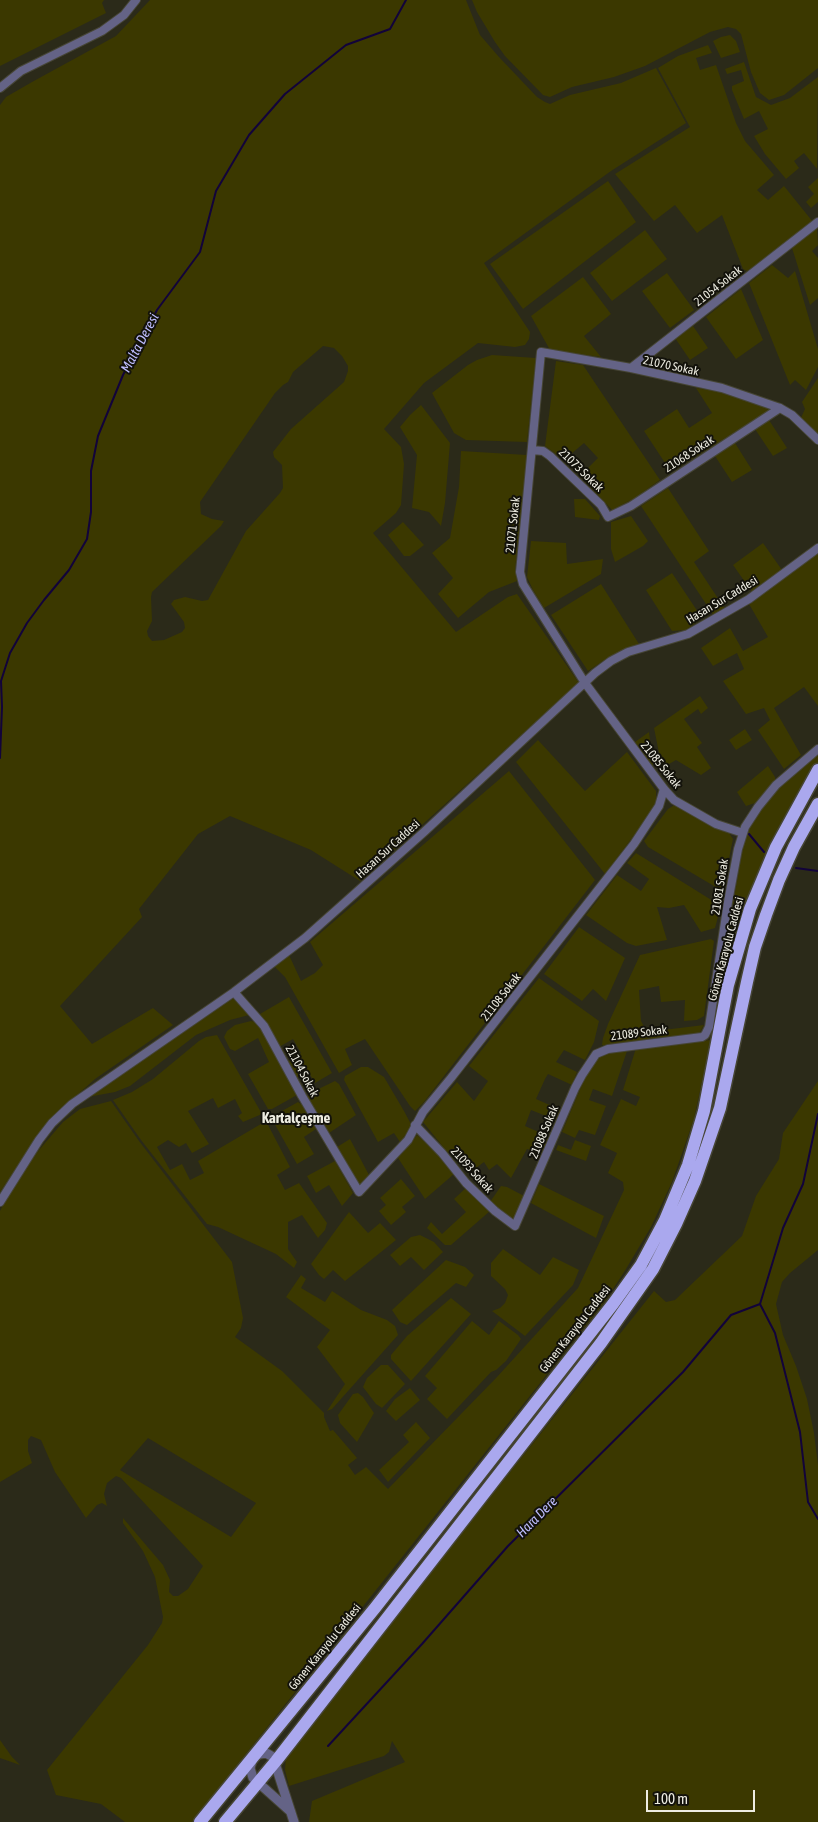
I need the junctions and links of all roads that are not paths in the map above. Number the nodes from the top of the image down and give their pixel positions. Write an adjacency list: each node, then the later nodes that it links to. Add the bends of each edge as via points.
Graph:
1 (136, 0): 2 (street, via 124,15 102,31 22,71)
2 (0, 88)
3 (818, 222): 5 (street, 21054 Sokak)
4 (541, 352): 5 (street, 21070 Sokak); 8 (street, 21071 Sokak)
5 (630, 368): 6 (street, 21070 Sokak, via 722,388)
6 (780, 408): 7 (street, 21070 Sokak); 9 (street, 21068 Sokak, via 631,506)
7 (818, 440)
8 (532, 450): 9 (street, 21073 Sokak, via 550,456 601,505); 11 (street, 21071 Sokak, via 520,572 523,584)
9 (608, 517)
10 (818, 548): 11 (street, Hasan Sur Caddesi, via 749,599 688,634 628,652)
11 (585, 683): 14 (street, 21085 Sokak); 19 (street, Hasan Sur Caddesi, via 320,925)
12 (818, 749): 18 (street, 21081 Sokak, via 768,794)
13 (818, 770): 26 (highway, Gönen Karayolu Caddesi, via 776,847 750,909 728,985 704,1111 688,1164 665,1220 641,1265 374,1608)
14 (664, 790): 15 (street, 21085 Sokak); 17 (street, 21108 Sokak)
15 (674, 800): 17 (street, 21108 Sokak); 18 (street, 21085 Sokak, via 716,824)
16 (818, 804): 27 (highway, via 794,847 772,898 755,947 720,1108 695,1181 653,1269 601,1343)
17 (656, 811): 22 (street, 21108 Sokak)
18 (743, 833): 20 (street, 21081 Sokak, via 728,902 709,1027 702,1037)
19 (234, 992): 23 (street, 21104 Sokak, via 264,1026); 24 (street, Hasan Sur Caddesi, via 72,1104 39,1140)
20 (682, 1039): 21 (street, 21089 Sokak)
21 (600, 1051): 25 (street, 21088 Sokak, via 582,1075)
22 (415, 1125): 23 (street, 21108 Sokak, via 408,1140); 25 (street, 21093 Sokak, via 466,1183)
23 (359, 1192)
24 (0, 1202)
25 (515, 1226)
26 (254, 1755): 27 (street, via 268,1754); 28 (street, via 250,1770); 30 (highway, Gönen Karayolu Caddesi)
27 (276, 1761): 28 (highway); 29 (street)
28 (257, 1783): 29 (street); 31 (highway)
29 (291, 1812): 32 (street)
30 (200, 1822)
31 (225, 1822)
32 (294, 1822)

